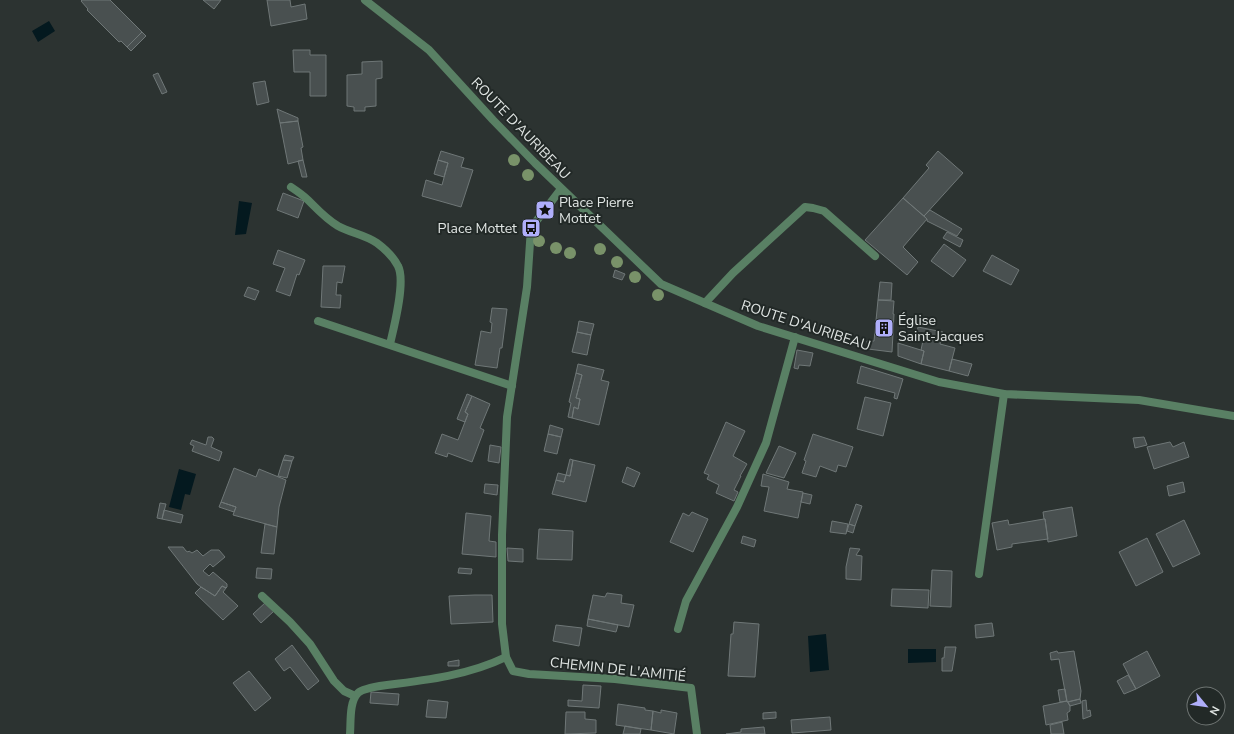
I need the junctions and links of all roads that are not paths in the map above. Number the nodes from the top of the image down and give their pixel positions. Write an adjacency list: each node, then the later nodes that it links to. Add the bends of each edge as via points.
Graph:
1 (364, 0): 3 (street, ROUTE D'AURIBEAU, via 429,50)
2 (291, 187): 8 (street, via 337,226 377,243 399,266 400,296)
3 (562, 190): 5 (street, ROUTE D'AURIBEAU, via 662,284); 9 (street, via 531,228 527,287)
4 (876, 256): 5 (street, via 824,211 805,207 733,272)
5 (705, 303): 7 (street, ROUTE D'AURIBEAU, via 758,326)
6 (318, 321): 8 (street)
7 (795, 337): 10 (street, ROUTE D'AURIBEAU, via 939,382); 14 (street, via 766,442 737,507 686,601)
8 (390, 344): 9 (street)
9 (512, 386): 15 (street, via 507,417 502,535 502,624)
10 (1004, 394): 11 (street, ROUTE D'AURIBEAU, via 1138,400); 12 (street)
11 (1234, 416)
12 (979, 574)
13 (262, 596): 16 (street, via 310,644 334,681 344,691)
14 (678, 629)
15 (506, 657): 16 (street, via 488,666 428,680 378,686 360,691); 18 (street, CHEMIN DE L'AMITIÉ, via 513,671 529,674 614,679 691,688)
16 (355, 696): 17 (street)
17 (350, 734)
18 (697, 734)

